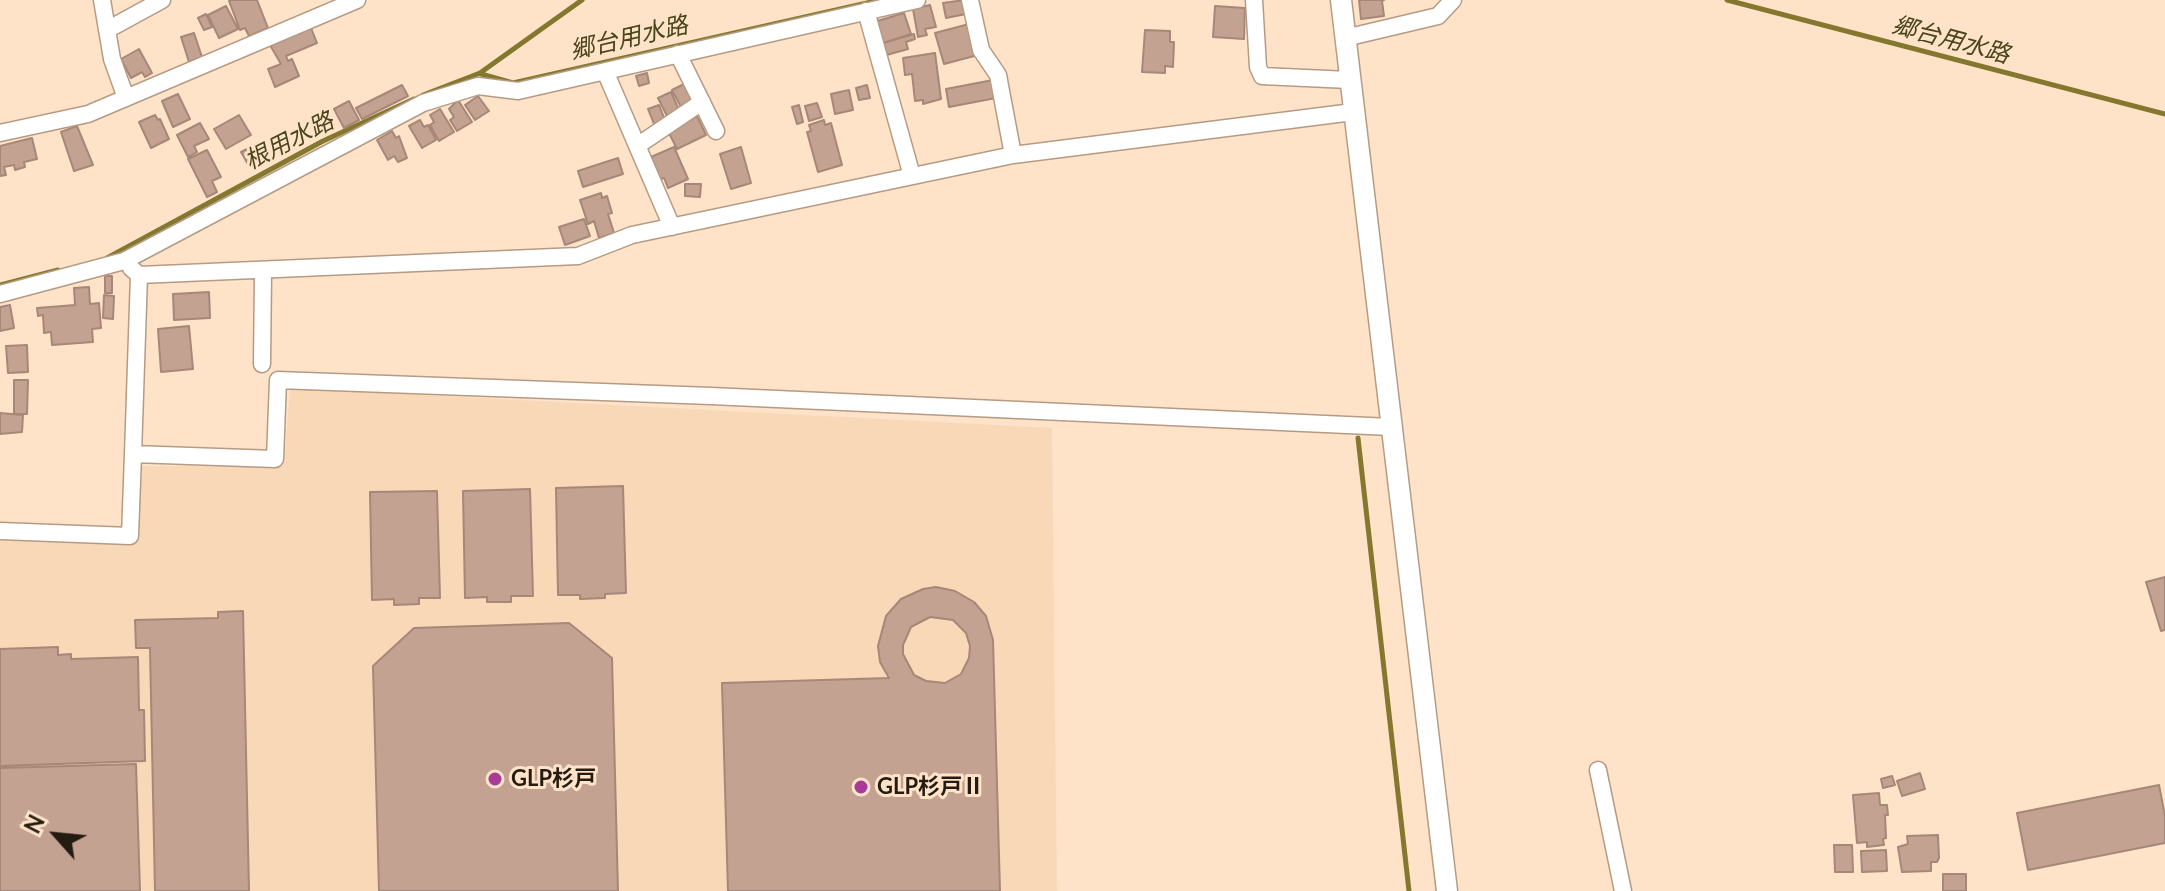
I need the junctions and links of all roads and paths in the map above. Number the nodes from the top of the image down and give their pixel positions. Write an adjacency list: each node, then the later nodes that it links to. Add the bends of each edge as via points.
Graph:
1 (102, 0): 10 (street)
2 (162, 0): 10 (street)
3 (357, 0): 15 (street)
4 (917, 0): 9 (street)
5 (970, 0): 21 (street, via 981,50 998,75)
6 (1254, 0): 14 (street, via 1262,76)
7 (1341, 0): 11 (street)
8 (1453, 0): 11 (street, via 1438,16)
9 (866, 11): 12 (street); 22 (street)
10 (107, 30): 15 (street)
11 (1345, 38): 14 (street)
12 (678, 54): 13 (street); 16 (street)
13 (605, 71): 20 (street); 24 (street, via 518,91 478,86 423,103)
14 (1349, 80): 17 (street)
15 (126, 98): 19 (street, via 88,114)
16 (702, 102): 18 (street); 20 (street)
17 (1353, 112): 21 (street); 29 (street)
18 (716, 131)
19 (0, 133)
20 (637, 146): 23 (street)
21 (1013, 155): 22 (street)
22 (912, 176): 23 (street)
23 (672, 227): 25 (street, via 632,235 578,256)
24 (124, 261): 26 (street); 27 (street)
25 (263, 272): 26 (street); 28 (street)
26 (139, 275): 30 (street)
27 (0, 294)
28 (262, 364)
29 (1391, 427): 30 (street, via 278,380 275,459); 33 (street)
30 (133, 454): 31 (street, via 130,536)
31 (0, 531)
32 (1598, 770): 34 (street)
33 (1447, 891)
34 (1623, 891)

